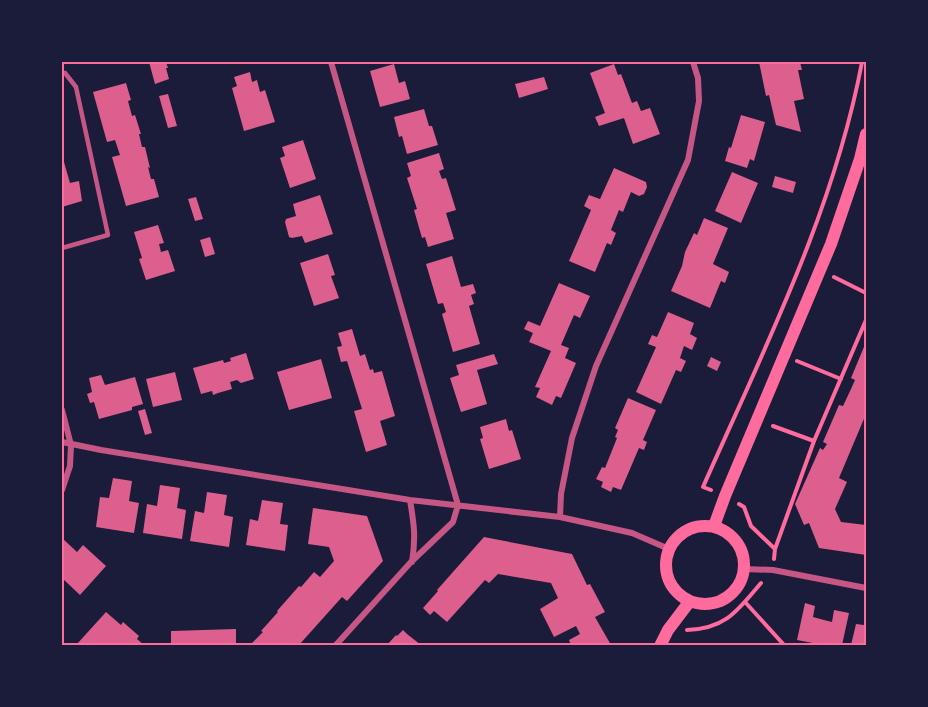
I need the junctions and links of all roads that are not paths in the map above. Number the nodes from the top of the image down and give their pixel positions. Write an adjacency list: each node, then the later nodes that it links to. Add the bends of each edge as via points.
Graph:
1 (331, 62): 12 (street)
2 (693, 62): 13 (street, via 699,101 688,160 596,366 572,438)
3 (64, 73): 6 (lane, via 76,87 108,235)
4 (867, 134): 5 (main road)
5 (863, 155): 14 (main road, via 831,244)
6 (62, 248)
7 (62, 410): 9 (street)
8 (62, 442): 9 (street)
9 (71, 445): 10 (street, via 70,466); 11 (street)
10 (62, 490)
11 (410, 500): 12 (street); 16 (street, via 415,529)
12 (458, 505): 13 (street); 16 (street, via 453,522)
13 (560, 517): 15 (street, via 632,533)
14 (714, 526): 15 (main road, via 692,527 674,539); 17 (main road, via 734,538)
15 (669, 549): 19 (main road, via 666,573 675,590)
16 (411, 562): 20 (street)
17 (744, 569): 18 (street, via 773,570); 19 (main road, via 734,591 724,598 714,603)
18 (867, 588)
19 (690, 601): 21 (main road)
20 (335, 645)
21 (660, 645)

